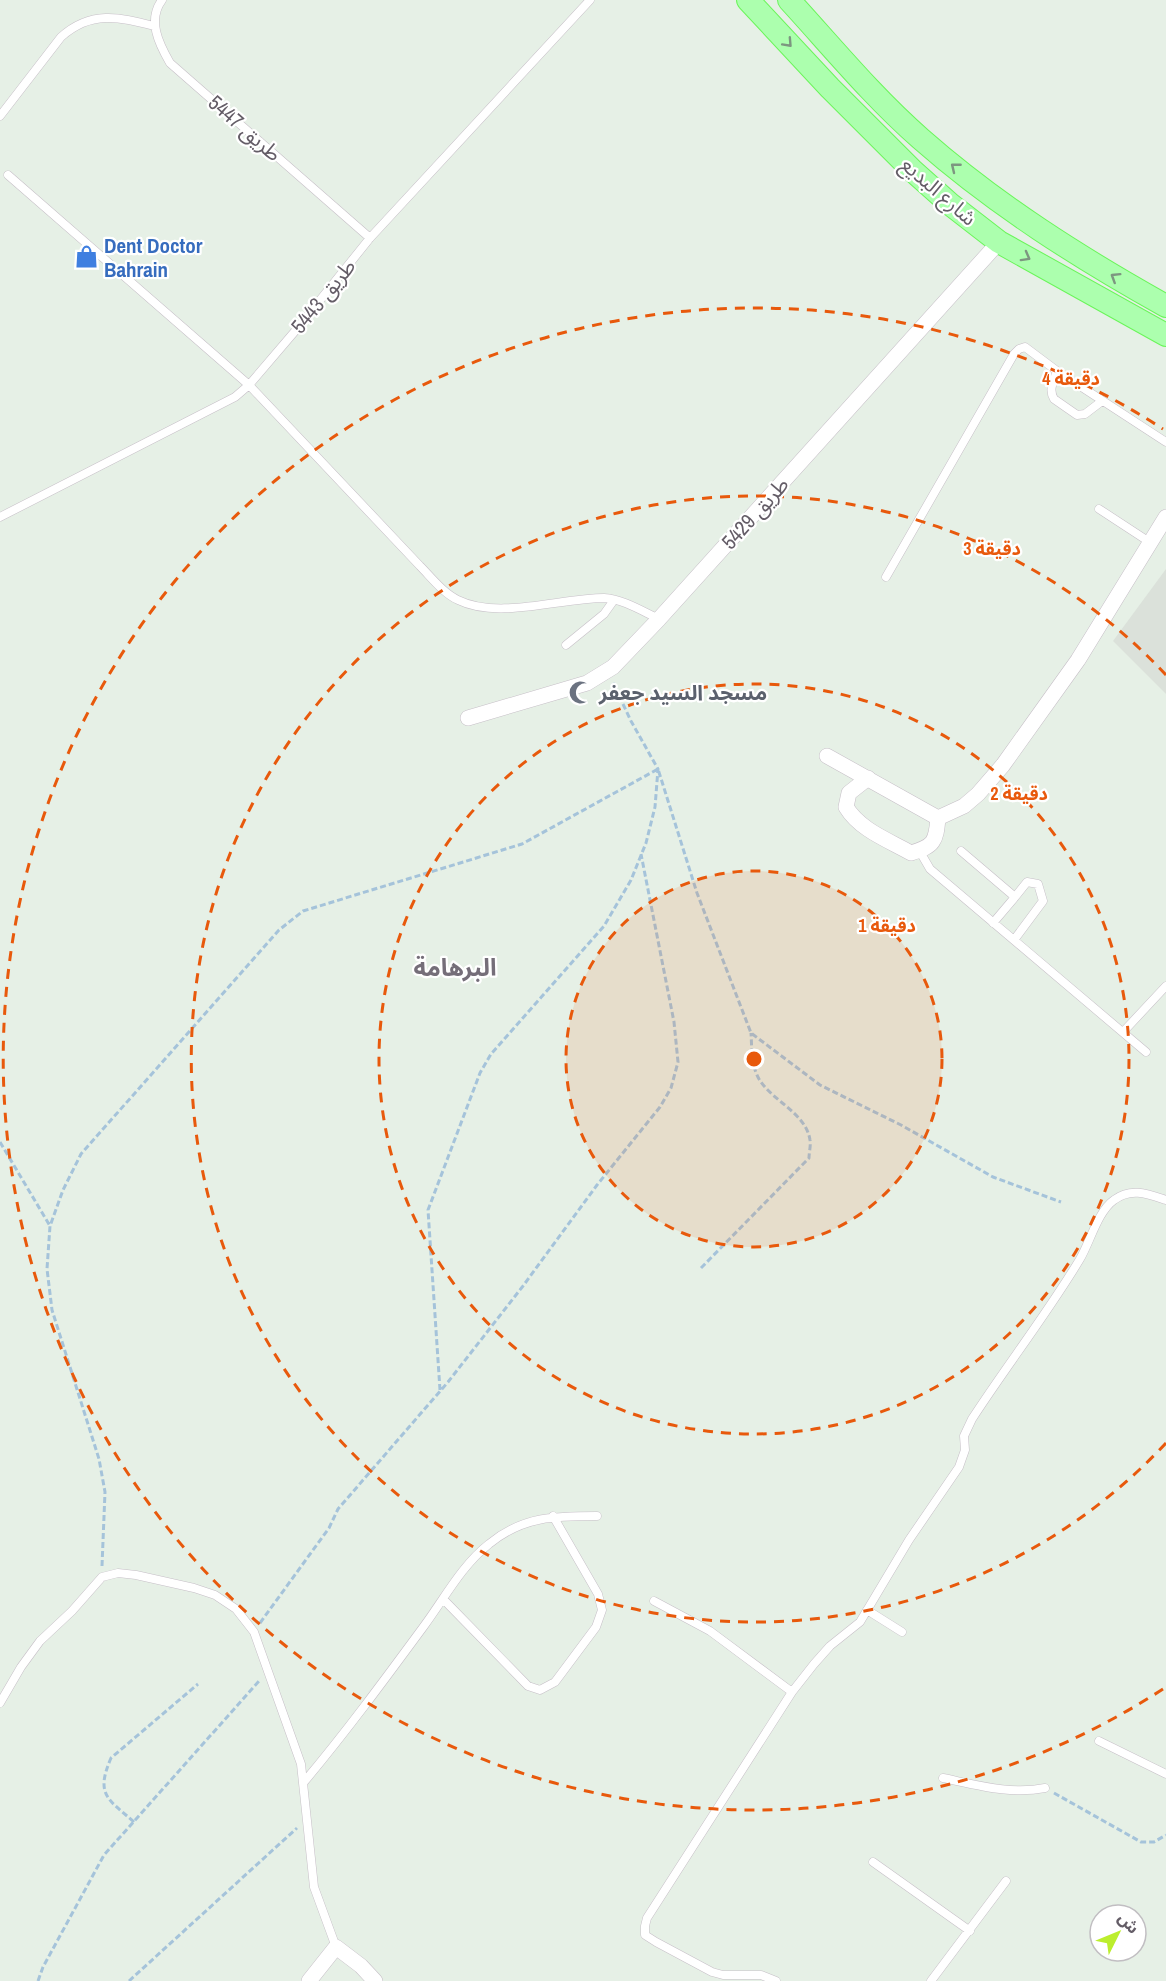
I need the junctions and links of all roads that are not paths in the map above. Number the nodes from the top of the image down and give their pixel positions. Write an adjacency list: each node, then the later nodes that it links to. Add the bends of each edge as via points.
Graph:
1 (162, 0): 5 (lane)
2 (590, 0): 8 (lane, طريق 5443)
3 (748, 0): 9 (main road, شارع البديع, one-way to 9, via 913,171)
4 (789, 0): 10 (main road, شارع البديع, one-way to 4, via 1008,208 930,147 886,106)
5 (154, 26): 6 (lane, via 109,18 73,26); 8 (lane, طريق 5447, via 170,63)
6 (0, 116)
7 (8, 175): 13 (lane)
8 (370, 238): 13 (lane, طريق 5443)
9 (999, 242): 11 (main road, شارع البديع, one-way to 11); 22 (street, طريق 5429)
10 (1166, 306)
11 (1166, 335)
12 (1057, 371): 14 (lane); 14 (lane, via 1051,395 1077,415 1085,414); 20 (lane, via 1025,348 1014,354)
13 (249, 385): 17 (lane, طريق 5443, via 235,397); 21 (lane, via 439,586 458,600 492,608)
14 (1102, 401): 15 (lane)
15 (1166, 442)
16 (1099, 509): 19 (lane)
17 (0, 516)
18 (1166, 517): 19 (street)
19 (1151, 543): 27 (street, via 1078,660 1003,765 964,806)
20 (886, 577)
21 (614, 600): 22 (lane); 23 (lane, via 604,614)
22 (659, 619): 24 (street, طريق 5429, via 632,649 587,683)
23 (566, 645)
24 (468, 718)
25 (827, 756): 26 (street)
26 (868, 778): 27 (street); 28 (street, via 849,793 846,807 853,817 911,853)
27 (938, 818): 28 (street, via 934,841)
28 (919, 850): 31 (lane, via 930,869)
29 (961, 851): 30 (lane)
30 (1015, 897): 31 (lane); 32 (lane, via 1032,881 1038,884 1042,901)
31 (993, 923): 32 (lane)
32 (1014, 940): 34 (lane)
33 (1166, 986): 34 (lane)
34 (1123, 1032): 35 (lane)
35 (1146, 1052)
36 (1166, 1200): 41 (lane, via 1135,1192 1123,1194 1105,1209 1080,1259 972,1419 964,1437 965,1450 951,1481 909,1540)
37 (553, 1516): 38 (lane); 39 (lane, via 531,1520 489,1544 460,1575); 39 (lane, via 598,1594 602,1610 596,1627 555,1682 540,1689 528,1686)
38 (597, 1516)
39 (444, 1600): 48 (lane)
40 (654, 1601): 43 (lane, via 710,1631)
41 (867, 1610): 42 (lane); 43 (lane, via 860,1622 830,1646)
42 (902, 1632)
43 (792, 1692): 56 (lane, via 645,1926 645,1935 712,1972 761,1975)
44 (0, 1703): 48 (lane, via 40,1641 102,1577 118,1573 136,1575 194,1588 236,1609 254,1632)
45 (1099, 1741): 46 (lane)
46 (1166, 1774)
47 (943, 1778): 49 (lane, via 999,1790)
48 (304, 1782): 53 (lane, via 314,1887)
49 (1046, 1788)
50 (873, 1862): 52 (lane)
51 (1006, 1881): 52 (lane)
52 (970, 1931): 57 (lane)
53 (336, 1947): 54 (street); 55 (street)
54 (309, 1981)
55 (375, 1981)
56 (776, 1981)
57 (931, 1981)

